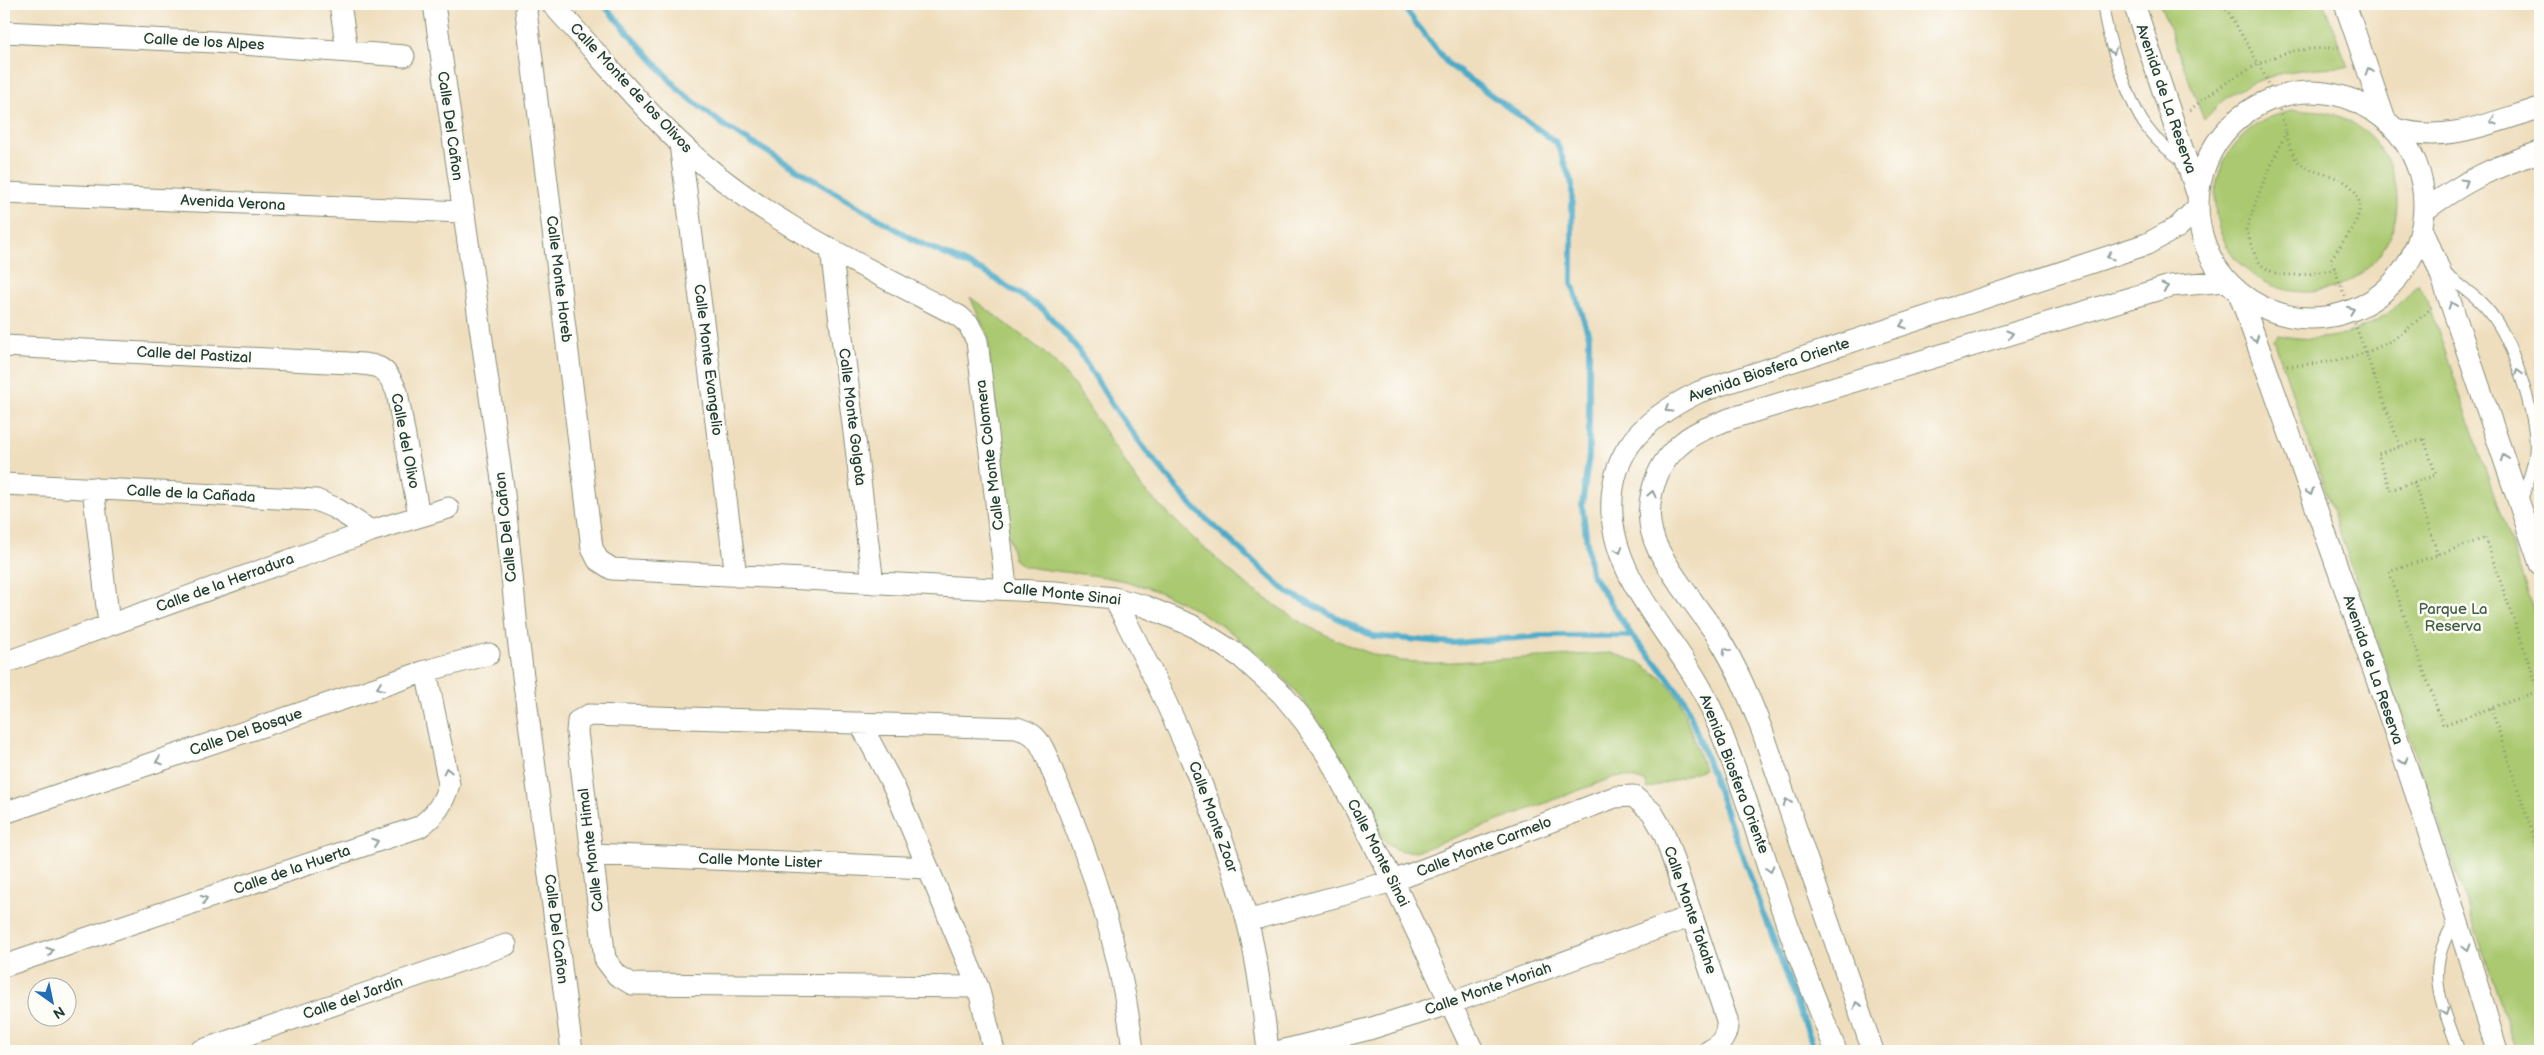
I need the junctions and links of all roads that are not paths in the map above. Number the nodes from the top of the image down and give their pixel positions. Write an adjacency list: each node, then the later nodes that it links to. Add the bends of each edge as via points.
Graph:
1 (340, 4): 9 (street)
2 (434, 4): 18 (street, Calle Del Cañon)
3 (528, 4): 32 (street, Calle Monte Horeb)
4 (552, 4): 13 (street, Calle Monte de los Olivos)
5 (2103, 4): 15 (lane, one-way to 15, via 2108,38 2133,107 2155,139 2167,151)
6 (2134, 4): 15 (street, Avenida de La Reserva)
7 (2345, 4): 12 (street, Avenida de La Reserva, one-way to 7)
8 (4, 32): 9 (street, Calle de los Alpes)
9 (347, 50): 10 (street, Calle de los Alpes)
10 (404, 56)
11 (2540, 108): 12 (street, one-way to 12, via 2447,134 2416,135)
12 (2390, 123): 17 (street, Avenida de La Reserva, via 2358,101 2329,92 2298,92 2276,98 2241,115 2220,136 2205,163); 19 (street, Avenida de La Reserva, via 2413,154 2422,181)
13 (680, 144): 20 (street, Calle Monte de los Olivos, via 757,203); 34 (street, Calle Monte Evangelio)
14 (2540, 152): 19 (street, one-way to 14, via 2469,180)
15 (2187, 162): 17 (street, Avenida de La Reserva)
16 (4, 193): 18 (street, Avenida Verona)
17 (2197, 201): 22 (street, Avenida de La Reserva, via 2199,228 2205,247); 63 (street, Avenida Biosfera Oriente, one-way to 63, via 2178,227 2147,244 1700,392 1652,419 1636,436 1621,461 1613,484 1615,539 1626,569 1692,671 1725,742 1791,934)
18 (462, 212): 56 (street, Calle Del Cañon, via 504,494 518,638)
19 (2423, 219): 21 (street, Avenida de La Reserva); 22 (street, Avenida de La Reserva, one-way to 19, via 2254,303 2282,315 2312,318 2349,312 2394,282 2412,257)
20 (830, 250): 23 (street, Calle Monte de los Olivos, via 959,316); 35 (street, Calle Monte Golgota)
21 (2439, 269): 28 (street, Avenida de La Reserva, one-way to 21); 28 (lane, one-way to 21, via 2533,466 2534,436 2511,350 2504,332 2484,305)
22 (2232, 287): 49 (street, Avenida de La Reserva, one-way to 49, via 2266,368 2364,641); 64 (street, one-way to 22, via 1746,688 1717,636 1657,547 1649,510 1664,461 1682,442 1729,419 2170,286)
23 (969, 325): 36 (street, Calle Monte Colomera, via 977,342)
24 (4, 346): 25 (street, Calle del Pastizal, via 349,363)
25 (384, 368): 30 (street, Calle del Olivo, via 397,392)
26 (4, 484): 27 (street, Calle de la Cañada)
27 (93, 488): 31 (street, Calle de la Cañada, via 316,500); 38 (street)
28 (2520, 505): 33 (street, Avenida de La Reserva)
29 (448, 508): 30 (street, Calle de la Herradura)
30 (419, 516): 31 (street, Calle de la Herradura)
31 (371, 531): 38 (street, Calle de la Herradura)
32 (594, 555): 34 (street, Calle Monte Sinai, via 612,569)
33 (2540, 564)
34 (736, 576): 35 (street, Calle Monte Sinai)
35 (873, 583): 36 (street, Calle Monte Sinai)
36 (1006, 587): 37 (street, Calle Monte Sinai)
37 (1114, 598): 47 (street, Calle Monte Sinai, via 1191,625 1240,658 1282,694 1328,756); 50 (street, Calle Monte Zoar, via 1196,767)
38 (109, 624): 40 (street, Calle de la Herradura)
39 (489, 654): 41 (street, Calle Del Bosque)
40 (4, 662)
41 (426, 671): 44 (street, Calle Del Bosque, one-way to 44); 52 (street, Calle de la Huerta, one-way to 41, via 419,827 434,816 445,799 449,784)
42 (860, 723): 45 (street, Calle Monte Himal, via 590,715 578,721 577,732); 46 (street, via 895,790); 58 (street, via 1017,728 1032,734 1042,748 1073,818 1104,905 1128,1006)
43 (1633, 796): 47 (street, Calle Monte Carmelo, via 1615,797); 48 (street, Calle Monte Takahe, via 1658,820)
44 (4, 813)
45 (591, 854): 46 (street, Calle Monte Lister); 53 (street, Calle Monte Himal, via 605,959 617,975 632,984)
46 (928, 868): 53 (street)
47 (1393, 881): 50 (street, Calle Monte Carmelo); 54 (street, Calle Monte Sinai)
48 (1692, 916): 54 (street, Calle Monte Moriah); 62 (street, Calle Monte Takahe, via 1726,1020 1726,1034 1717,1047)
49 (2458, 917): 65 (lane, one-way to 65, via 2445,937 2436,969 2443,1005); 66 (street, Avenida de La Reserva, one-way to 66)
50 (1247, 921): 59 (street, Calle Monte Zoar)
51 (506, 945): 55 (street, Calle del Jardín)
52 (4, 966)
53 (978, 987): 57 (street)
54 (1451, 1003): 60 (street, Calle Monte Moriah); 61 (street, Calle Monte Sinai)
55 (200, 1051)
56 (572, 1051)
57 (994, 1051)
58 (1133, 1051)
59 (1268, 1051)
60 (1281, 1051)
61 (1472, 1051)
62 (1709, 1051)
63 (1836, 1051)
64 (1873, 1051)
65 (2459, 1051)
66 (2497, 1051)

